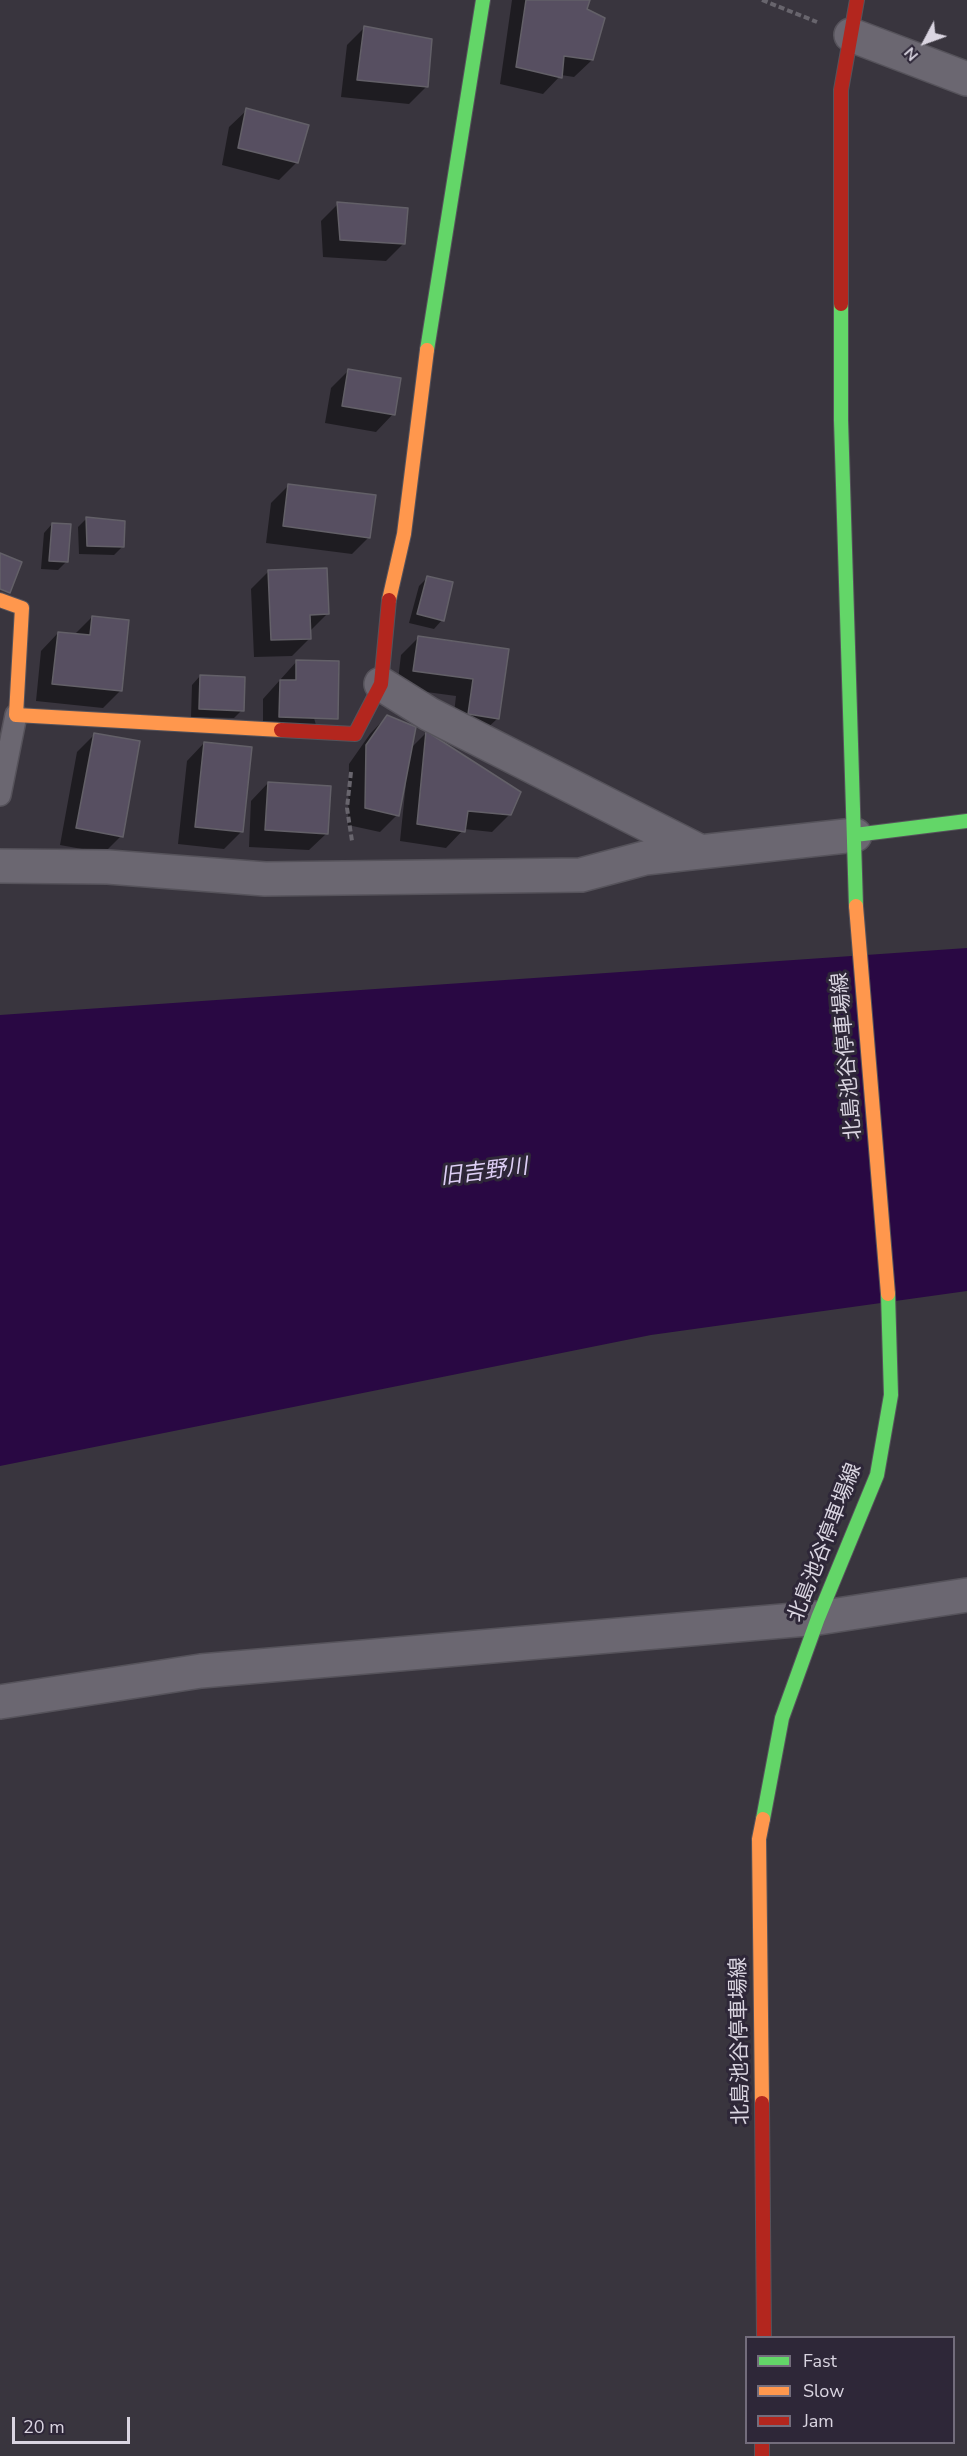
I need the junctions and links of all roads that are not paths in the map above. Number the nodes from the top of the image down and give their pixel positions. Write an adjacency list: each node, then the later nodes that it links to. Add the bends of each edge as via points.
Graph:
1 (483, 0): 6 (street, via 422,380 404,534 390,594)
2 (858, 0): 3 (street, 北島池谷停車場線)
3 (851, 35): 4 (street); 10 (street, 北島池谷停車場線, via 841,90 841,420)
4 (967, 79)
5 (0, 600): 7 (street, via 22,608)
6 (381, 684): 7 (street, via 356,734); 11 (street, via 429,714)
7 (16, 715): 8 (lane)
8 (0, 795)
9 (967, 821): 10 (street)
10 (854, 850): 11 (street); 14 (street, 北島池谷停車場線, via 891,1330 891,1395 878,1475)
11 (701, 852): 12 (street, via 645,858 581,875 265,879 108,867)
12 (0, 866)
13 (967, 1595): 14 (street)
14 (819, 1618): 15 (street, via 201,1671); 16 (street, 北島池谷停車場線, via 782,1718 759,1839)
15 (0, 1702)
16 (764, 2336)

